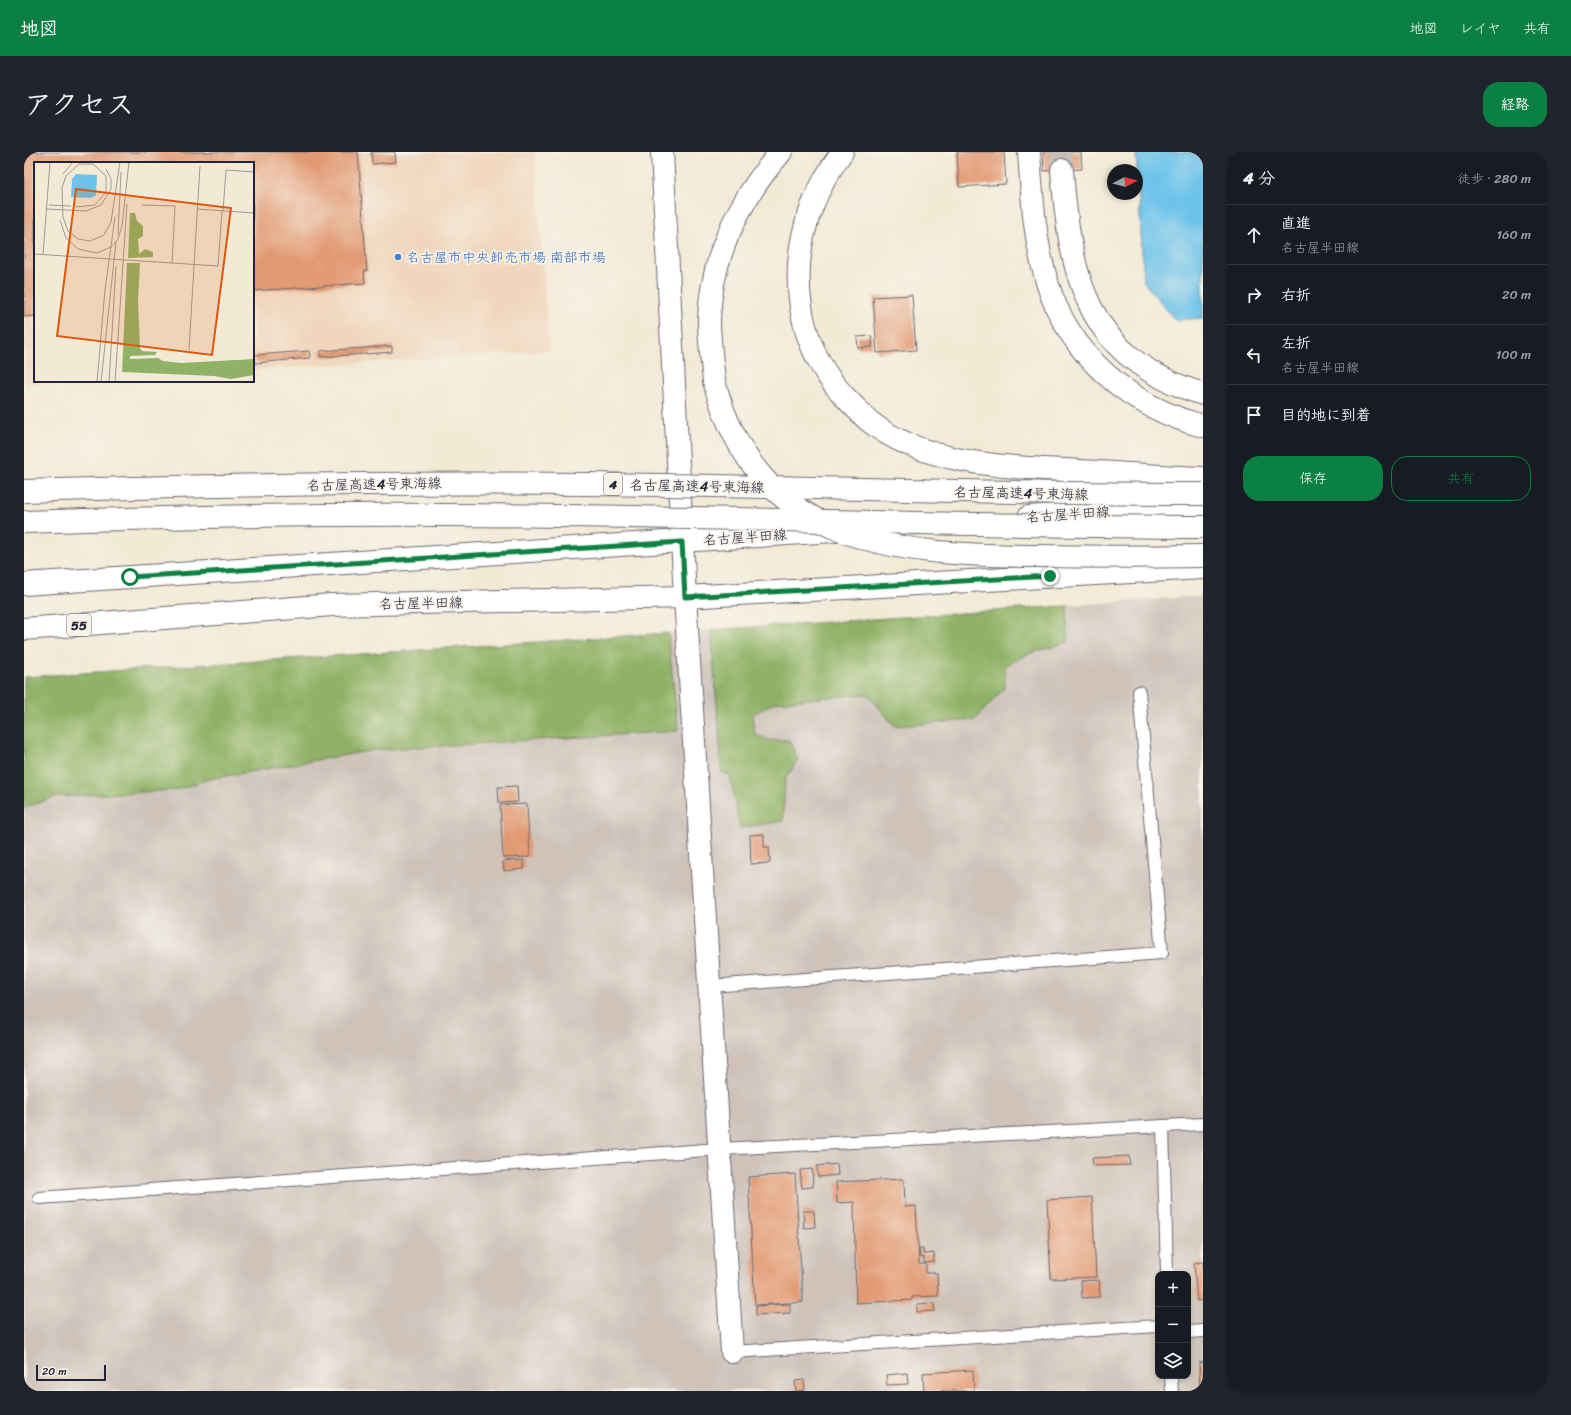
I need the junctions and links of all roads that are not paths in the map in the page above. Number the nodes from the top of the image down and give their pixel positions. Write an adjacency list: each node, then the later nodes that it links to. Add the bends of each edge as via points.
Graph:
1 (662, 152): 14 (main road)
2 (781, 152): 15 (main road, bridge, via 763,172 730,230 719,259 709,319 714,381 721,406 741,448 776,490 815,519 850,535 917,550 1003,556)
3 (842, 152): 8 (main road, via 816,194 807,219 798,269 799,294 810,344 821,366 834,386 870,421 915,446 972,462)
4 (1029, 152): 7 (main road, via 1035,228 1047,282 1057,307 1082,349 1099,369 1139,401 1163,413)
5 (1062, 170): 6 (main road, via 1067,223 1077,274 1088,303 1108,335 1142,366 1170,382)
6 (1203, 394)
7 (1203, 426)
8 (1203, 478)
9 (24, 491): 10 (main road, 名古屋高速4号東海線 / 4, bridge, via 432,483 1042,494)
10 (1203, 494)
11 (1203, 504): 14 (main road, 名古屋半田線)
12 (24, 522): 13 (main road, bridge, via 280,515 448,515)
13 (1203, 527)
14 (682, 542): 17 (main road, 名古屋半田線); 18 (main road)
15 (1203, 556)
16 (1203, 568): 18 (main road, 名古屋半田線 / 55)
17 (24, 584)
18 (685, 597): 19 (main road, 名古屋半田線 / 55, via 332,606); 21 (main road)
19 (24, 629)
20 (1139, 692): 21 (lane, via 1162,953)
21 (710, 986): 24 (main road)
22 (1203, 1124): 23 (lane)
23 (1163, 1126): 24 (lane); 26 (lane)
24 (720, 1149): 25 (lane); 30 (main road)
25 (39, 1198)
26 (1167, 1271)
27 (1155, 1326): 30 (lane)
28 (1203, 1331): 29 (lane)
29 (1191, 1332)
30 (732, 1352)
31 (1171, 1379): 32 (lane)
32 (1172, 1391)

